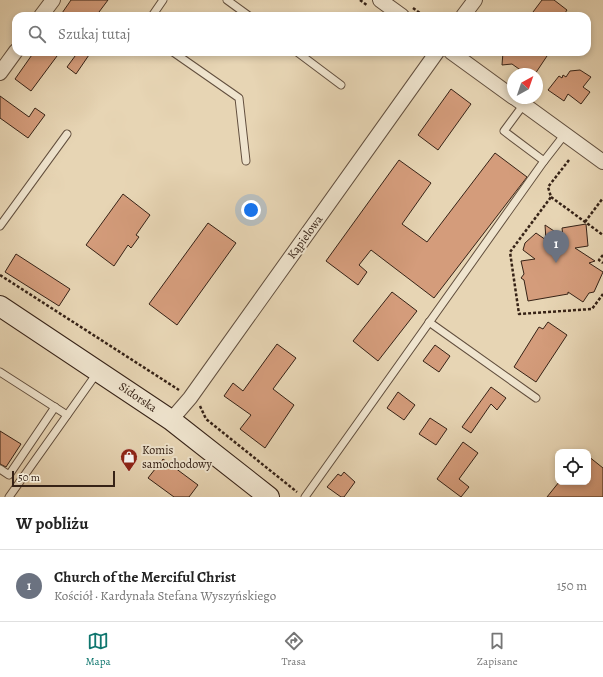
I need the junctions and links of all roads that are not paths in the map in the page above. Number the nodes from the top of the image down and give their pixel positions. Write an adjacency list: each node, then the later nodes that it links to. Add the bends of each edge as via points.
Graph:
1 (53, 0): 6 (street)
2 (163, 0): 7 (lane)
3 (227, 0): 8 (lane)
4 (380, 0): 9 (street)
5 (475, 0): 10 (street)
6 (44, 12)
7 (155, 12)
8 (244, 12)
9 (396, 12)
10 (467, 12)
11 (12, 56): 16 (street)
12 (179, 56): 23 (lane, via 238,98)
13 (302, 56): 17 (lane)
14 (434, 56): 34 (street, Kąpielowa, via 190,398)
15 (456, 56): 18 (street)
16 (0, 73)
17 (342, 85)
18 (507, 93)
19 (515, 104): 24 (lane, via 504,131)
20 (523, 104): 22 (street)
21 (67, 134): 26 (lane)
22 (565, 134): 24 (lane); 25 (street)
23 (246, 161)
24 (544, 161): 28 (lane)
25 (603, 162)
26 (0, 226)
27 (0, 306): 29 (street, Sidorska)
28 (429, 322): 31 (lane); 38 (lane)
29 (98, 371): 33 (lane); 34 (street, Sidorska)
30 (0, 372): 32 (lane)
31 (536, 398)
32 (55, 407): 33 (lane); 35 (lane, via 9,475)
33 (67, 415): 36 (lane)
34 (171, 420): 37 (street, Sidorska)
35 (0, 469)
36 (9, 497)
37 (269, 497)
38 (305, 497)

